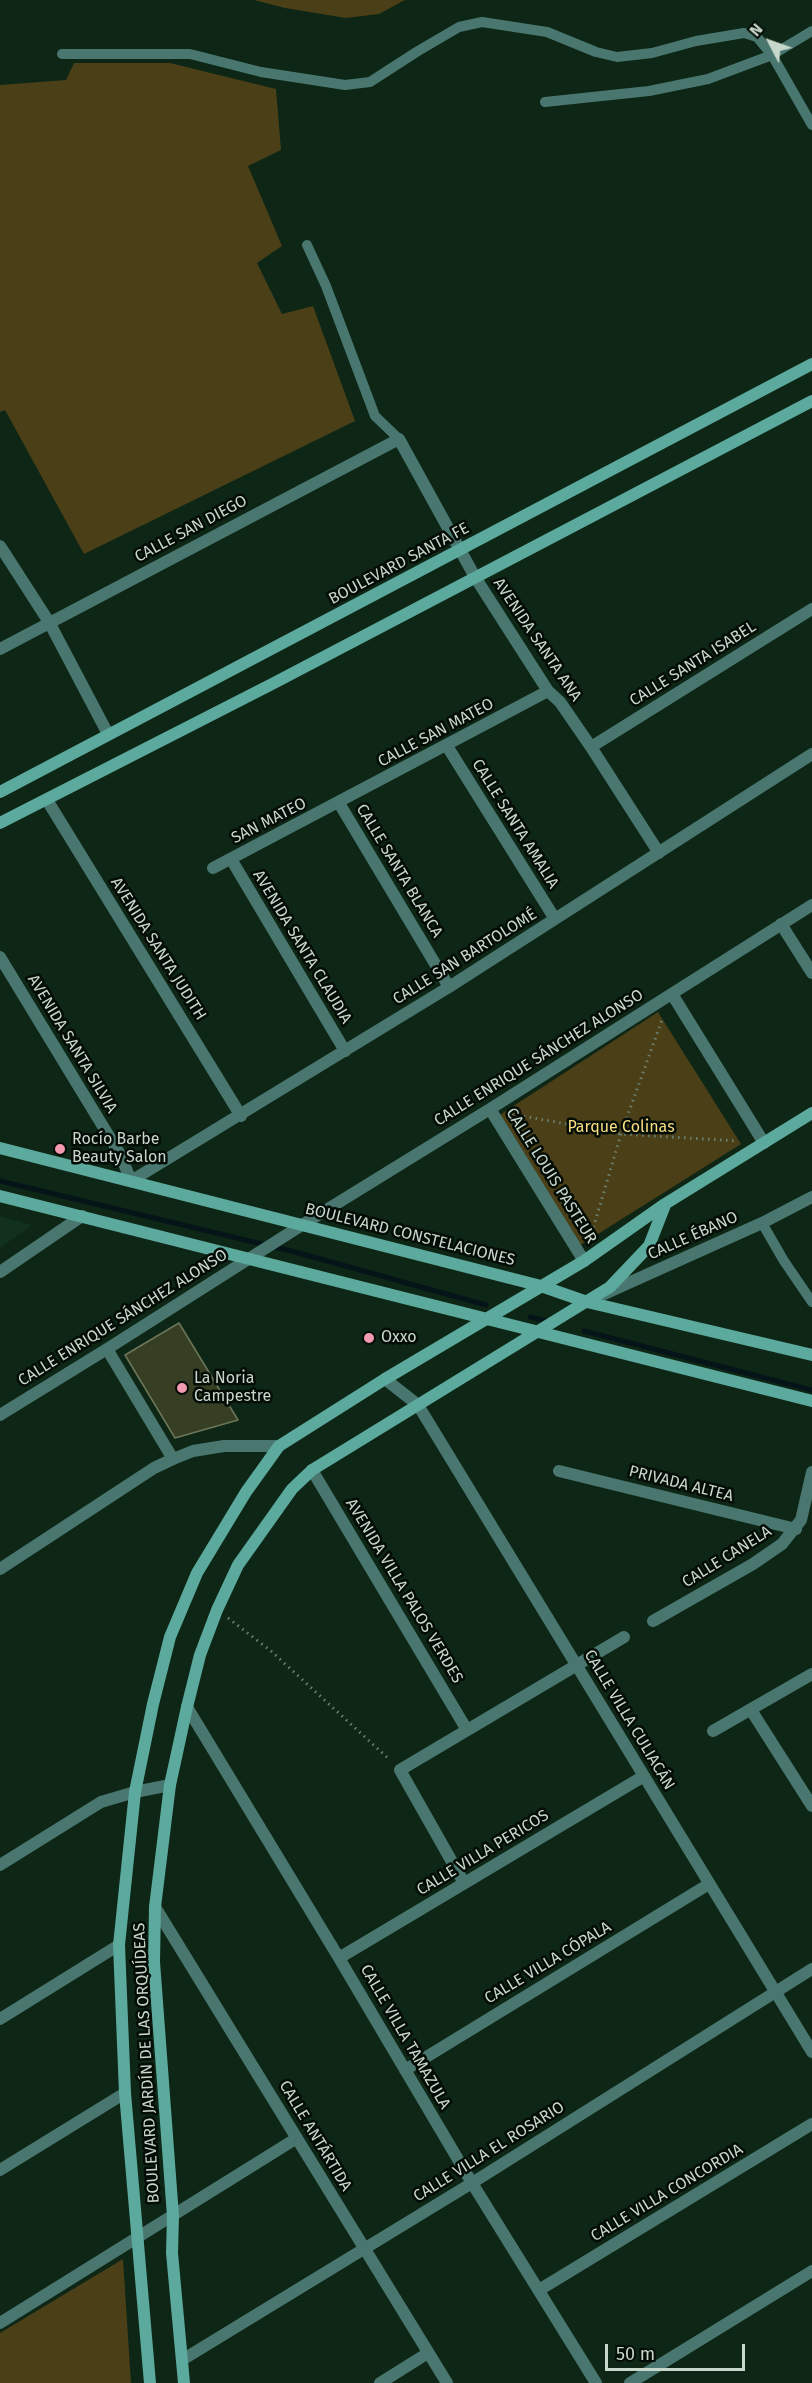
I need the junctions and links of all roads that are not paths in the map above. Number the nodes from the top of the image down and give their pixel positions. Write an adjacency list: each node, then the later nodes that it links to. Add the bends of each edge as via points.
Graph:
1 (812, 31): 3 (lane)
2 (62, 54): 3 (lane, via 190,54 261,72 345,85 370,82 452,31 482,22 546,32 617,57 744,33 757,37)
3 (772, 55): 4 (lane, via 708,79 649,91); 5 (lane)
4 (545, 102)
5 (812, 125)
6 (307, 245): 9 (lane, via 375,416)
7 (812, 364): 11 (street, BOULEVARD SANTA FE)
8 (812, 401): 12 (street)
9 (399, 439): 11 (street, AVENIDA SANTA ANA); 14 (street, CALLE SAN DIEGO)
10 (0, 546): 14 (street)
11 (461, 551): 12 (street, AVENIDA SANTA ANA); 17 (street, BOULEVARD SANTA FE)
12 (475, 577): 16 (street, AVENIDA SANTA ANA); 22 (street)
13 (812, 609): 19 (street, CALLE SANTA ISABEL)
14 (49, 622): 15 (street, CALLE SAN DIEGO); 17 (street)
15 (0, 649)
16 (548, 691): 18 (street, CALLE SAN MATEO); 19 (street, AVENIDA SANTA ANA)
17 (108, 734): 21 (street, BOULEVARD SANTA FE)
18 (447, 746): 23 (street, CALLE SAN MATEO); 29 (street, CALLE SANTA AMALIA)
19 (591, 747): 25 (street, AVENIDA SANTA ANA)
20 (812, 754): 25 (street, CALLE SAN BARTOLOMÉ)
21 (0, 792)
22 (47, 800): 24 (street); 38 (street, AVENIDA SANTA JUDITH)
23 (339, 803): 26 (street, SAN MATEO); 33 (street, CALLE SANTA BLANCA)
24 (0, 823)
25 (659, 853): 29 (street, CALLE SAN BARTOLOMÉ)
26 (231, 860): 27 (street, SAN MATEO); 35 (street, AVENIDA SANTA CLAUDIA)
27 (213, 868)
28 (812, 905): 30 (street, CALLE ENRIQUE SÁNCHEZ ALONSO)
29 (555, 919): 33 (street, CALLE SAN BARTOLOMÉ)
30 (782, 924): 32 (street); 34 (street, CALLE ENRIQUE SÁNCHEZ ALONSO)
31 (0, 957): 41 (street, AVENIDA SANTA SILVIA, via 121,1156)
32 (812, 973)
33 (449, 987): 35 (street, CALLE SAN BARTOLOMÉ)
34 (672, 994): 36 (street, CALLE ENRIQUE SÁNCHEZ ALONSO); 39 (street)
35 (345, 1051): 38 (street, CALLE SAN BARTOLOMÉ)
36 (490, 1109): 47 (street, CALLE ENRIQUE SÁNCHEZ ALONSO); 49 (street, CALLE LOUIS PASTEUR)
37 (812, 1113): 39 (street, BOULEVARD JARDÍN DE LAS ORQUÍDEAS)
38 (241, 1116): 41 (street, CALLE SAN BARTOLOMÉ)
39 (764, 1143): 44 (street, BOULEVARD JARDÍN DE LAS ORQUÍDEAS)
40 (0, 1148): 41 (street, BOULEVARD CONSTELACIONES)
41 (131, 1181): 47 (street, BOULEVARD CONSTELACIONES)
42 (0, 1196): 45 (street)
43 (812, 1197): 46 (street, CALLE ÉBANO)
44 (665, 1203): 49 (street, BOULEVARD JARDÍN DE LAS ORQUÍDEAS); 52 (street, BOULEVARD JARDÍN DE LAS ORQUÍDEAS, via 649,1246 610,1287)
45 (81, 1216): 48 (street); 50 (street)
46 (762, 1223): 52 (street, CALLE ÉBANO); 53 (lane)
47 (302, 1225): 48 (street, CALLE ENRIQUE SÁNCHEZ ALONSO); 51 (street, BOULEVARD CONSTELACIONES)
48 (247, 1259): 54 (street); 56 (street, CALLE ENRIQUE SÁNCHEZ ALONSO)
49 (584, 1261): 51 (street, BOULEVARD JARDÍN DE LAS ORQUÍDEAS)
50 (0, 1272)
51 (541, 1286): 52 (street, BOULEVARD CONSTELACIONES); 54 (street, BOULEVARD JARDÍN DE LAS ORQUÍDEAS)
52 (587, 1302): 55 (street, BOULEVARD JARDÍN DE LAS ORQUÍDEAS); 57 (street, BOULEVARD CONSTELACIONES)
53 (812, 1302)
54 (483, 1319): 55 (street); 58 (street, BOULEVARD JARDÍN DE LAS ORQUÍDEAS)
55 (540, 1331): 59 (street); 60 (street, BOULEVARD JARDÍN DE LAS ORQUÍDEAS)
56 (107, 1349): 61 (street, CALLE ENRIQUE SÁNCHEZ ALONSO); 63 (street)
57 (812, 1355)
58 (385, 1379): 60 (street, CALLE VILLA CULIACÁN); 62 (street, BOULEVARD JARDÍN DE LAS ORQUÍDEAS)
59 (812, 1401)
60 (418, 1406): 64 (street, BOULEVARD JARDÍN DE LAS ORQUÍDEAS); 71 (street, CALLE VILLA CULIACÁN)
61 (0, 1415)
62 (279, 1446): 63 (street, via 224,1446); 79 (street, BOULEVARD JARDÍN DE LAS ORQUÍDEAS, via 197,1574 170,1637)
63 (173, 1459): 68 (street)
64 (312, 1470): 73 (street, BOULEVARD JARDÍN DE LAS ORQUÍDEAS, via 292,1489 238,1565 200,1655); 75 (street, AVENIDA VILLA PALOS VERDES)
65 (559, 1471): 67 (street, PRIVADA ALTEA)
66 (812, 1472): 67 (street, CALLE CANELA)
67 (796, 1528): 69 (street, CALLE CANELA, via 782,1544 753,1564)
68 (0, 1569)
69 (653, 1621)
70 (624, 1637): 71 (street)
71 (576, 1666): 75 (street); 77 (street, CALLE VILLA CULIACÁN)
72 (812, 1674): 74 (street)
73 (187, 1707): 78 (street, BOULEVARD JARDÍN DE LAS ORQUÍDEAS); 86 (street, CALLE VILLA TAMAZULA)
74 (751, 1710): 76 (street); 80 (street)
75 (467, 1730): 82 (street, via 400,1770)
76 (713, 1731)
77 (644, 1776): 82 (street, CALLE VILLA PERICOS); 83 (street, CALLE VILLA CULIACÁN)
78 (170, 1785): 79 (street); 84 (street, BOULEVARD JARDÍN DE LAS ORQUÍDEAS)
79 (135, 1792): 81 (street, via 101,1802); 85 (street, BOULEVARD JARDÍN DE LAS ORQUÍDEAS)
80 (812, 1806)
81 (0, 1865)
82 (464, 1883): 86 (street, CALLE VILLA PERICOS)
83 (709, 1884): 88 (street, CALLE VILLA CULIACÁN); 91 (street, CALLE VILLA CÓPALA)
84 (154, 1907): 94 (street, CALLE ANTÁRTIDA); 97 (street, BOULEVARD JARDÍN DE LAS ORQUÍDEAS, via 154,1962)
85 (119, 1945): 89 (street); 92 (street, BOULEVARD JARDÍN DE LAS ORQUÍDEAS)
86 (339, 1958): 91 (street, CALLE VILLA TAMAZULA)
87 (812, 1969): 88 (street, CALLE VILLA EL ROSARIO)
88 (775, 1992): 90 (street, CALLE VILLA CULIACÁN); 96 (street, CALLE VILLA EL ROSARIO)
89 (0, 2019)
90 (812, 2052)
91 (405, 2070): 96 (street, CALLE VILLA TAMAZULA)
92 (125, 2093): 95 (street); 98 (street, BOULEVARD JARDÍN DE LAS ORQUÍDEAS)
93 (812, 2124): 101 (street, CALLE VILLA CONCORDIA)
94 (297, 2138): 97 (street); 99 (street, CALLE ANTÁRTIDA)
95 (0, 2170)
96 (472, 2183): 99 (street, CALLE VILLA EL ROSARIO); 101 (street, CALLE VILLA TAMAZULA)
97 (173, 2216): 98 (street); 104 (street, BOULEVARD JARDÍN DE LAS ORQUÍDEAS, via 172,2253)
98 (137, 2238): 102 (street); 105 (street, BOULEVARD JARDÍN DE LAS ORQUÍDEAS)
99 (364, 2249): 103 (street, CALLE ANTÁRTIDA); 104 (street, CALLE VILLA EL ROSARIO)
100 (812, 2271): 110 (street)
101 (539, 2290): 109 (street, CALLE VILLA TAMAZULA)
102 (0, 2323)
103 (428, 2353): 107 (street); 108 (street, CALLE ANTÁRTIDA)
104 (182, 2360): 106 (street, BOULEVARD JARDÍN DE LAS ORQUÍDEAS)
105 (150, 2383)
106 (184, 2383)
107 (380, 2383)
108 (447, 2383)
109 (596, 2383)
110 (630, 2383)

